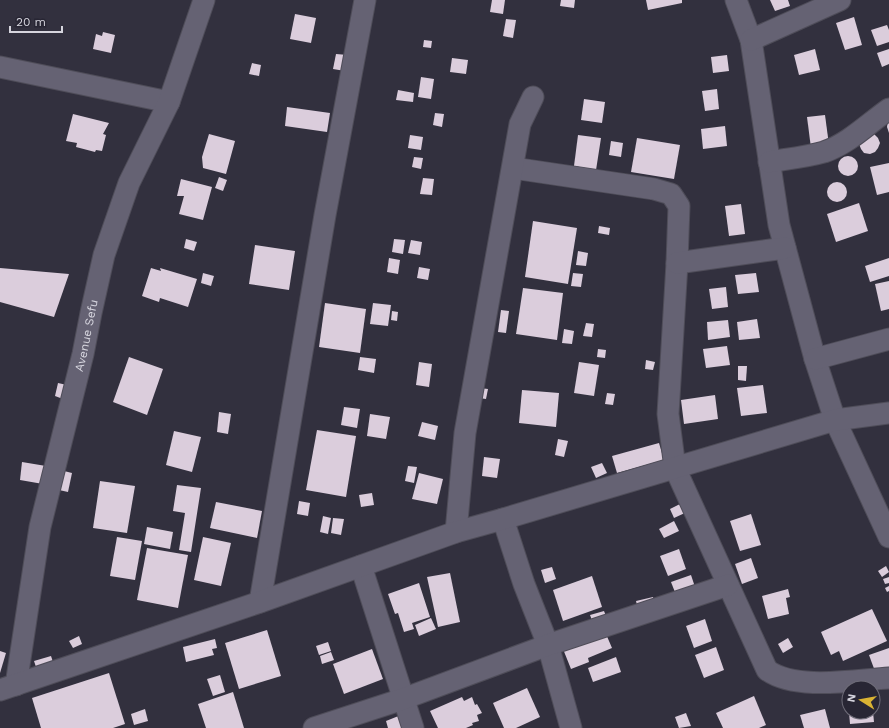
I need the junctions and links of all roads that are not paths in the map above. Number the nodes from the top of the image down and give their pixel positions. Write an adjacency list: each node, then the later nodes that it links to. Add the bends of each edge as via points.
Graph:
1 (204, 0): 8 (street, Avenue Sefu)
2 (365, 0): 24 (street, via 325,215)
3 (736, 0): 5 (street)
4 (840, 0): 5 (street)
5 (751, 40): 10 (street)
6 (0, 67): 8 (street)
7 (533, 97): 11 (street, via 520,124)
8 (169, 102): 27 (street, Avenue Sefu, via 129,182 104,255 83,354 40,527)
9 (889, 109): 10 (street, via 843,142 825,151)
10 (768, 162): 12 (street)
11 (513, 168): 13 (street, via 654,189 671,194 679,206); 20 (street, via 465,433)
12 (785, 248): 13 (street); 15 (street)
13 (677, 263): 18 (street, via 668,414)
14 (889, 339): 15 (street)
15 (815, 359): 17 (street)
16 (889, 412): 17 (street)
17 (835, 420): 18 (street); 21 (street)
18 (675, 468): 19 (street); 23 (street)
19 (503, 519): 20 (street); 25 (street, via 524,584)
20 (456, 532): 22 (street)
21 (889, 537)
22 (361, 566): 24 (street); 28 (street)
23 (728, 585): 25 (street); 26 (street, via 767,670 775,675 785,679 818,683)
24 (260, 602): 27 (street)
25 (548, 645): 28 (street); 31 (street)
26 (889, 678)
27 (8, 687)
28 (403, 699): 29 (street); 30 (street)
29 (314, 728)
30 (413, 728)
31 (571, 728)

